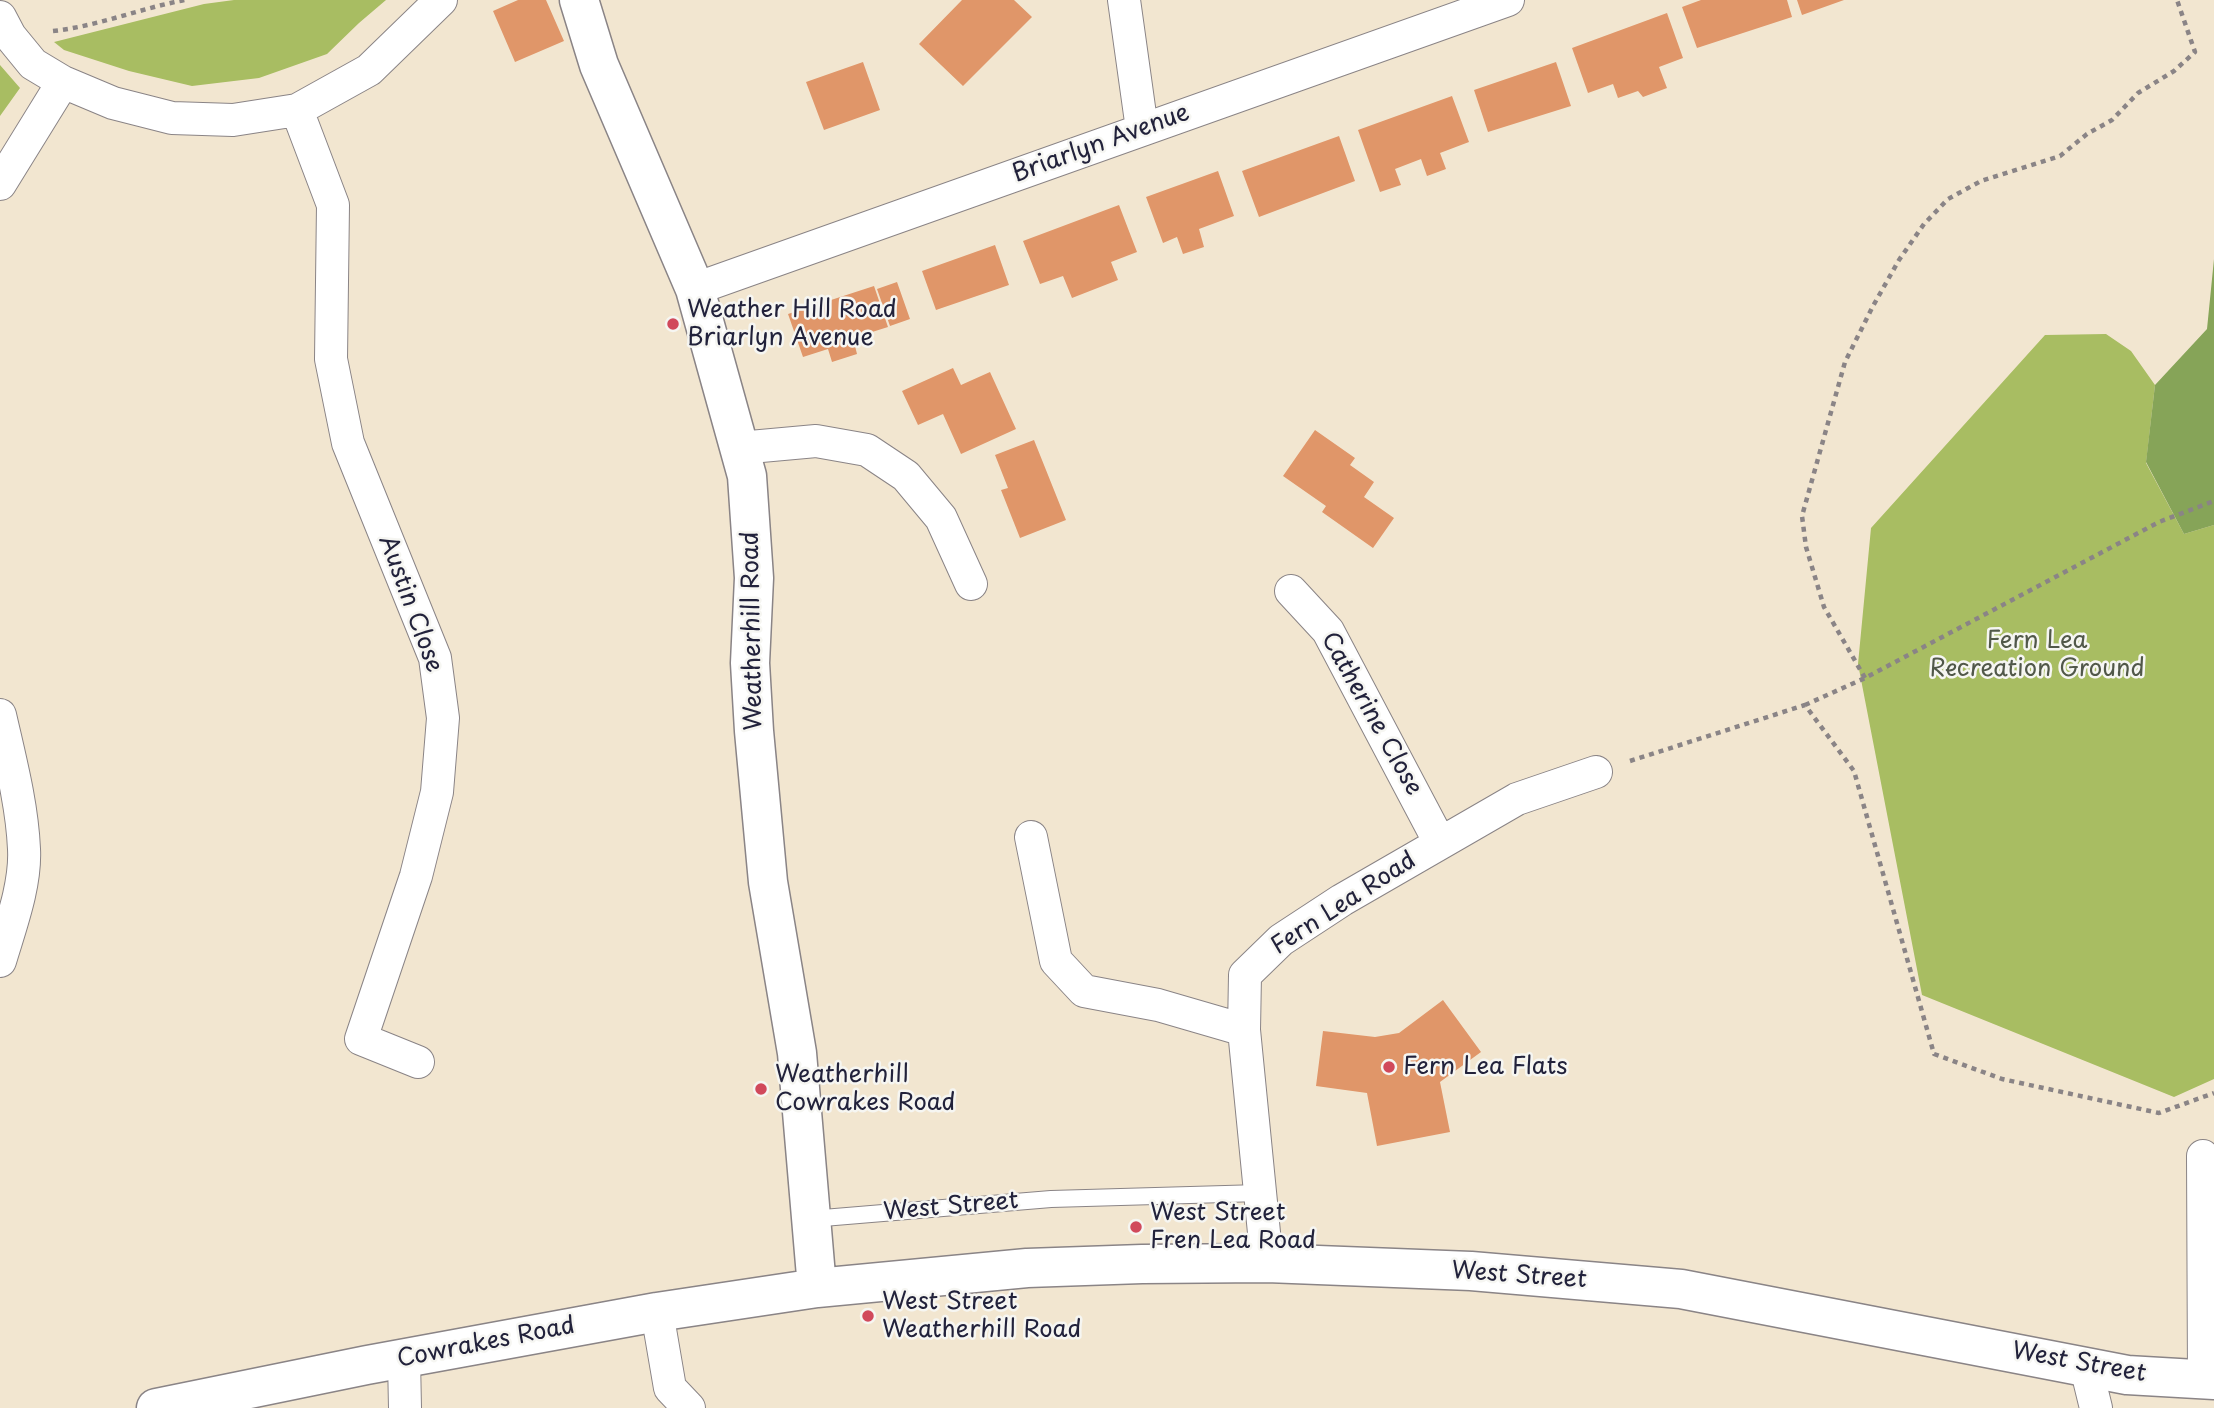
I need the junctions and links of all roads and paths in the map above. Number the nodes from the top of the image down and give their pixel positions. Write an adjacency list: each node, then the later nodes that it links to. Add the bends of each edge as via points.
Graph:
1 (185, 0): 7 (path, via 80,28)
2 (441, 0): 9 (street, via 369,70)
3 (579, 0): 12 (street, Weatherhill Road, via 598,65)
4 (1124, 0): 10 (street)
5 (1508, 0): 10 (street, Briarlyn Avenue)
6 (2176, 0): 17 (path, via 2195,52 2060,156 1982,181 1948,199 1899,260 1845,362 1802,516 1824,607)
7 (5, 26): 8 (street, via 33,64)
8 (63, 82): 9 (street, via 113,103 172,118 233,120); 11 (street)
9 (298, 110): 25 (street, Austin Close, via 333,205 331,359 348,443 435,659 443,718 437,792 419,864 361,1039)
10 (1142, 129): 12 (street, Briarlyn Avenue)
11 (0, 184)
12 (695, 289): 13 (street, Weatherhill Road)
13 (739, 448): 15 (street, via 816,440 867,450 906,476 941,518); 29 (street, Weatherhill Road, via 747,476 754,578 750,663 768,882 797,1052)
14 (2214, 501): 17 (path, via 2159,522)
15 (971, 584)
16 (1291, 591): 22 (street, Catherine Close, via 1328,631)
17 (1865, 678): 18 (path)
18 (1805, 705): 20 (path); 26 (path, via 1854,771 1934,1054 2002,1079 2159,1113)
19 (0, 715): 23 (street, via 24,851 18,902)
20 (1596, 772): 22 (street, Fern Lea Road, via 1517,799)
21 (1031, 836): 24 (street, via 1056,961 1084,991 1158,1005)
22 (1440, 843): 24 (street, Fern Lea Road, via 1280,940 1245,975)
23 (0, 961)
24 (1244, 1030): 28 (street, Fern Lea Road)
25 (418, 1062)
26 (2214, 1093)
27 (2203, 1156): 35 (street)
28 (1260, 1193): 29 (lane, West Street, via 1051,1199); 30 (street, Fern Lea Road)
29 (811, 1219): 31 (street, Weatherhill Road)
30 (1267, 1263): 31 (street, West Street, via 1027,1268); 34 (street, West Street, via 1471,1271 1681,1289)
31 (817, 1288): 32 (street, Cowrakes Road)
32 (657, 1312): 33 (street, Cowrakes Road); 38 (street, via 670,1388)
33 (404, 1359): 36 (street, Cowrakes Road); 37 (street)
34 (2086, 1367): 35 (street, West Street, via 2127,1375); 39 (street)
35 (2209, 1380)
36 (156, 1408)
37 (405, 1408)
38 (689, 1408)
39 (2096, 1408)

